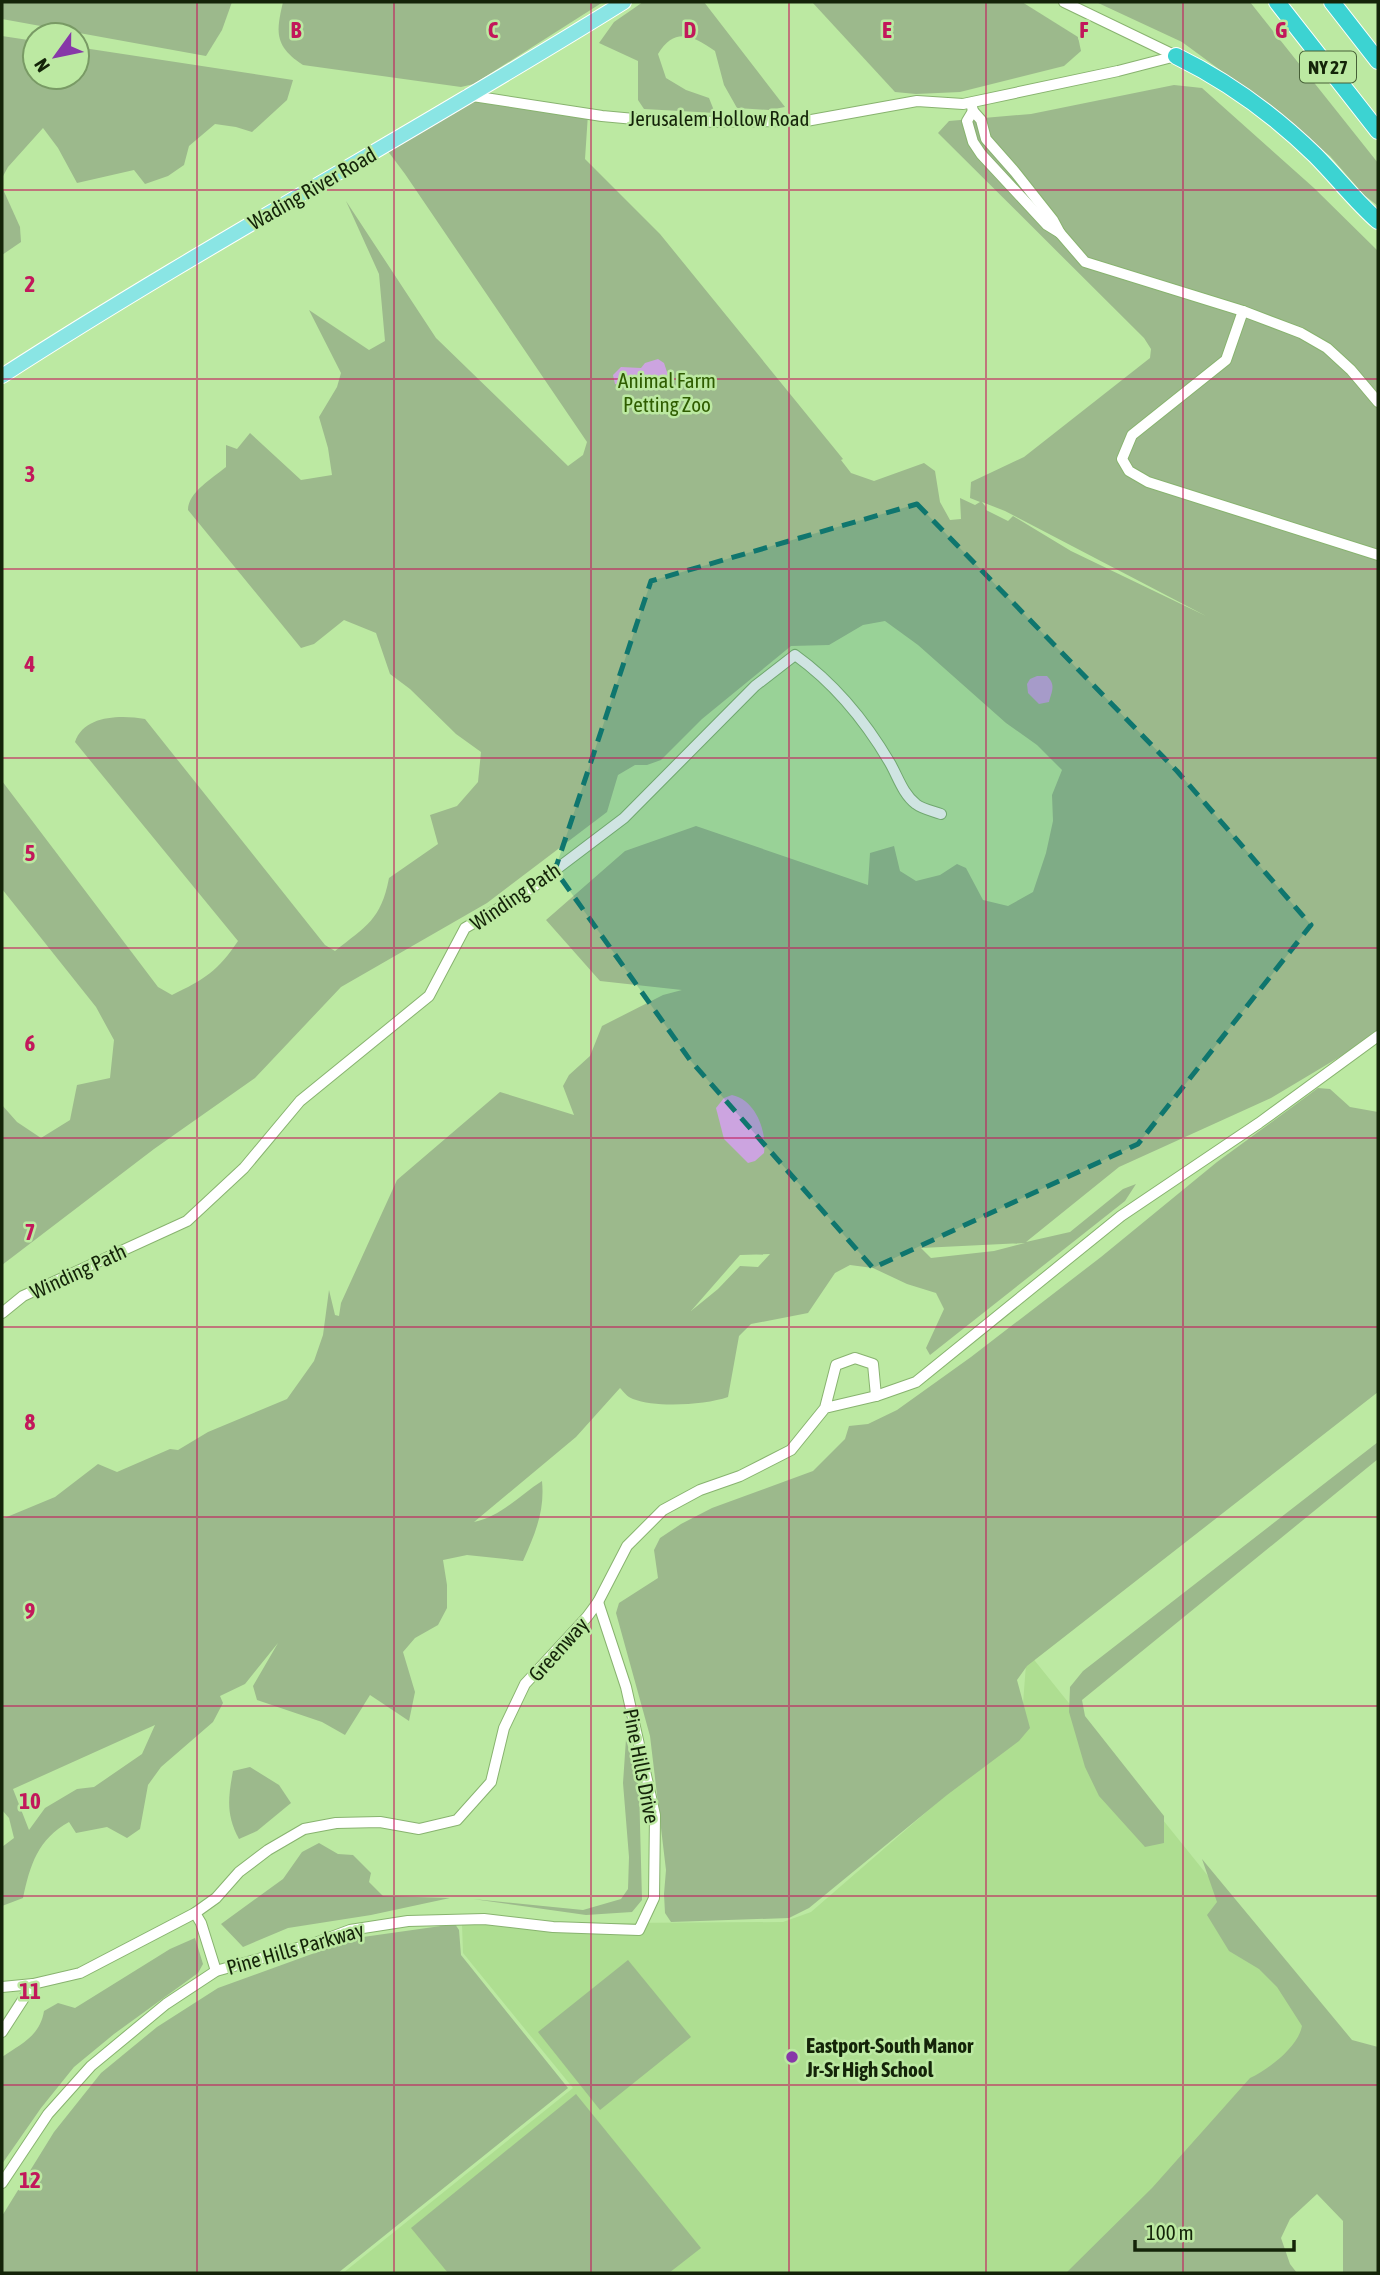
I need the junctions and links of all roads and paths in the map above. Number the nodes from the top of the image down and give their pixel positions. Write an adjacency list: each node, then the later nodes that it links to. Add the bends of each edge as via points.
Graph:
1 (624, 2): 7 (main road, Wading River Road)
2 (1064, 2): 5 (street)
3 (1277, 2): 9 (highway, NY 27)
4 (1332, 2): 6 (highway, NY 27)
5 (1176, 55): 8 (street, Jerusalem Hollow Road); 12 (highway, via 1273,118)
6 (1378, 61)
7 (466, 95): 8 (street, Jerusalem Hollow Road, via 667,122 806,121 917,101); 15 (main road, Wading River Road)
8 (972, 107): 10 (street, via 986,139); 11 (street, via 967,121 973,142)
9 (1378, 131)
10 (1015, 172): 11 (street); 13 (street)
11 (1005, 180): 13 (street)
12 (1378, 221)
13 (1060, 233): 14 (street, via 1085,262)
14 (1244, 311): 16 (street, via 1327,348); 17 (street, via 1226,360 1132,435 1122,459 1129,471 1147,482)
15 (2, 376)
16 (1378, 402)
17 (1378, 555)
18 (941, 814): 20 (street, Winding Path, via 917,806 857,715 795,655 755,686 625,818 525,893 465,928 429,996 300,1101 244,1168 187,1221 23,1296)
19 (1378, 1036): 21 (street, via 1121,1216 916,1382)
20 (2, 1313)
21 (876, 1396): 22 (street); 22 (street, Greenway, via 873,1364 855,1358 836,1366)
22 (825, 1408): 23 (street, Greenway, via 791,1450 663,1510 627,1546)
23 (598, 1602): 24 (street, Greenway, via 525,1684 504,1728 491,1782 457,1820 419,1829 380,1822 304,1829 239,1872); 25 (street, Pine Hills Drive, via 626,1687 655,1815 654,1898 639,1930)
24 (195, 1913): 26 (street); 27 (street, Greenway, via 79,1973)
25 (553, 1927): 26 (street, Pine Hills Parkway, via 484,1919 408,1922 350,1930)
26 (216, 1970): 30 (street, Pine Hills Parkway, via 91,2066 48,2114)
27 (33, 1984): 28 (street, Greenway); 29 (street)
28 (2, 1987)
29 (2, 2032)
30 (2, 2183)

